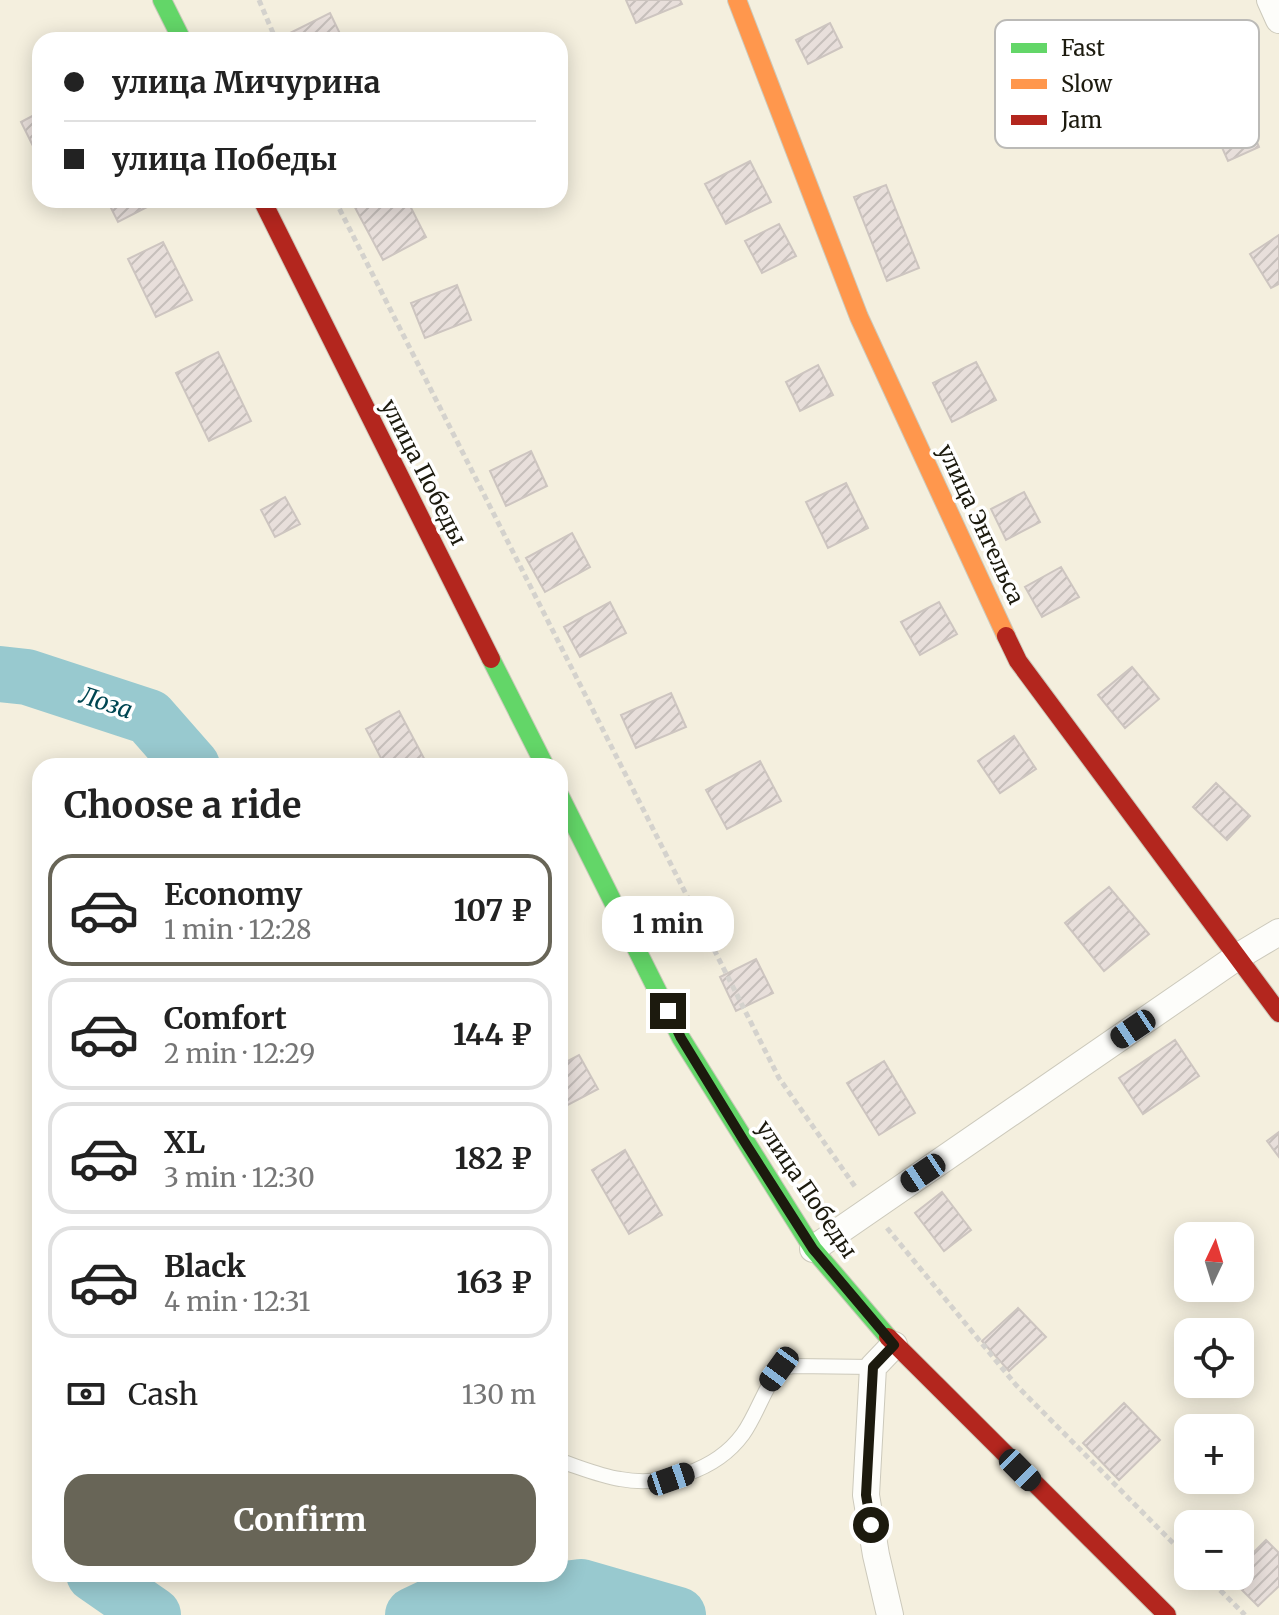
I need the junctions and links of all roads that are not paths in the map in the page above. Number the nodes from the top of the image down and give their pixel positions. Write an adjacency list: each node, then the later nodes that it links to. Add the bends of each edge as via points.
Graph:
1 (162, 0): 5 (main road)
2 (737, 0): 10 (main road, улица Энгельса, via 859,317 1018,661)
3 (1270, 0): 4 (street)
4 (1279, 20)
5 (178, 32)
6 (266, 208): 7 (main road, улица Победы)
7 (541, 758)
8 (568, 812): 12 (main road, улица Победы, via 681,1038)
9 (1279, 932): 10 (street)
10 (1237, 957): 11 (main road, улица Энгельса); 12 (street)
11 (1279, 1013)
12 (813, 1249): 13 (main road, улица Победы)
13 (894, 1345): 14 (street); 17 (main road, улица Победы)
14 (873, 1367): 15 (lane, via 779,1369 742,1435 707,1466 671,1479 621,1480); 16 (street, via 866,1495)
15 (568, 1463)
16 (890, 1615)
17 (1167, 1615)

